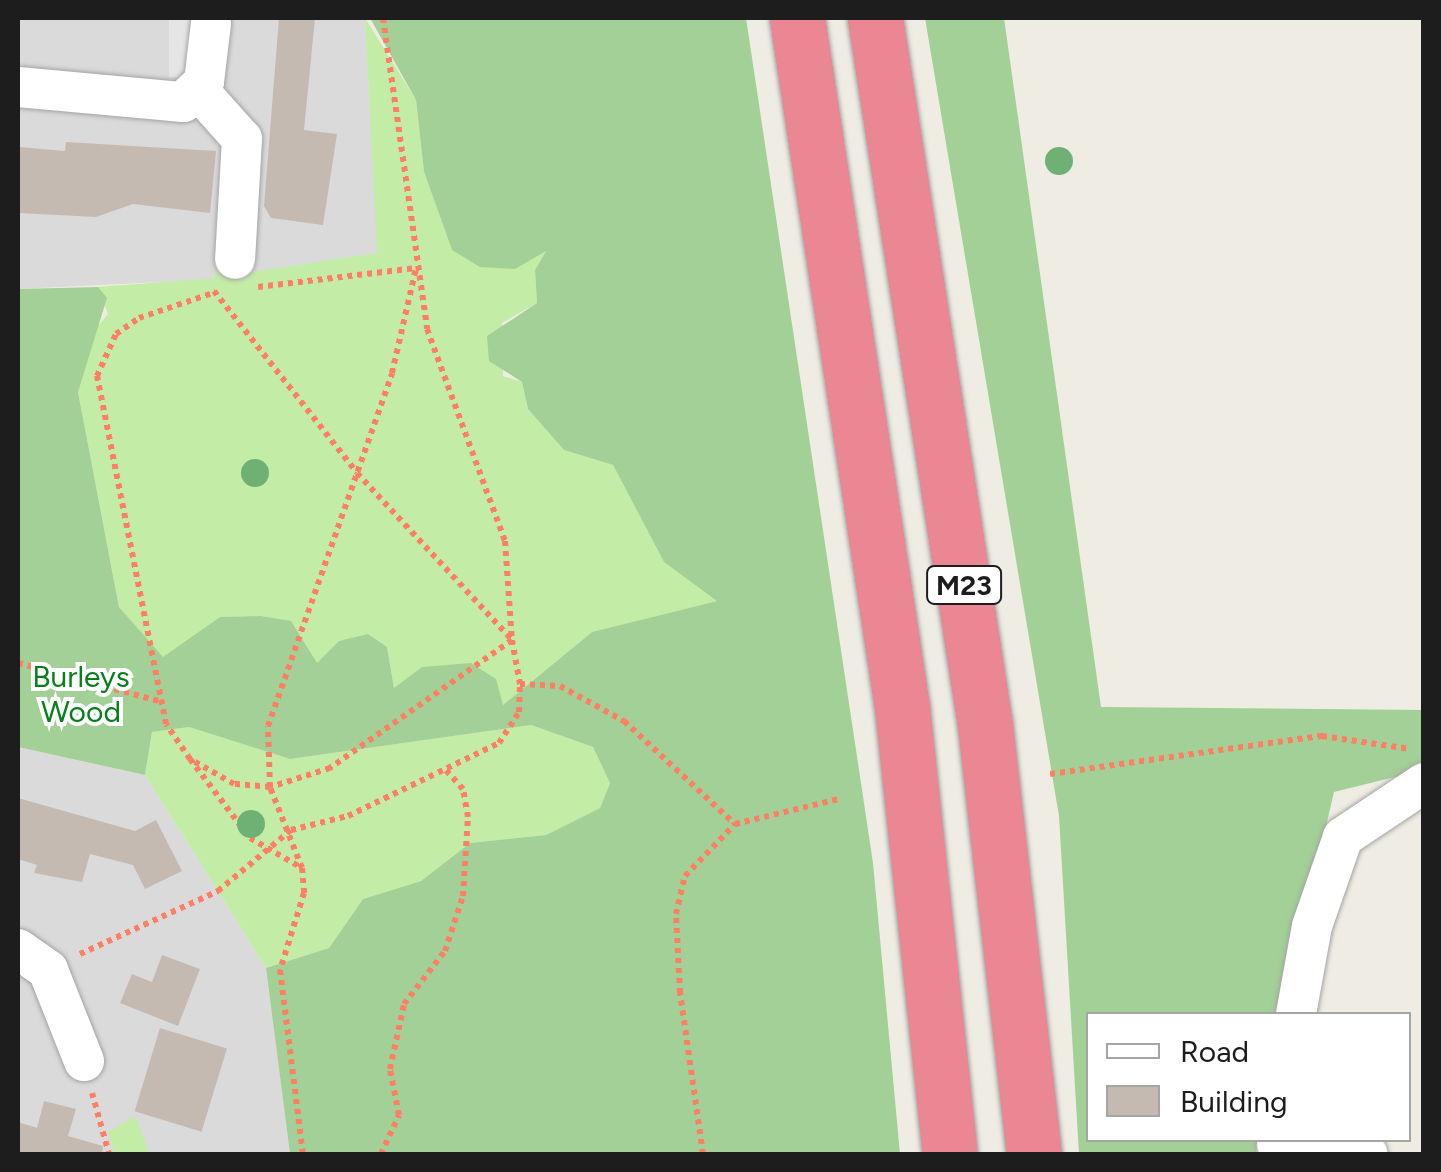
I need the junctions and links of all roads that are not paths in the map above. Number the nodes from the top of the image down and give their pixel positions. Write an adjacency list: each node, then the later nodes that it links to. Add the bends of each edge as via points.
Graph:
1 (798, 18): 12 (highway, M23, via 902,707)
2 (876, 18): 13 (highway, M23, via 985,725)
3 (211, 23): 5 (street)
4 (18, 87): 5 (street, via 172,102)
5 (200, 92): 6 (street, via 242,139)
6 (228, 281)
7 (1424, 783): 9 (street, via 1343,838 1312,926)
8 (33, 959): 10 (street)
9 (1296, 1012)
10 (84, 1061)
11 (1277, 1146): 14 (street)
12 (950, 1154)
13 (1034, 1154)
14 (1368, 1154)

